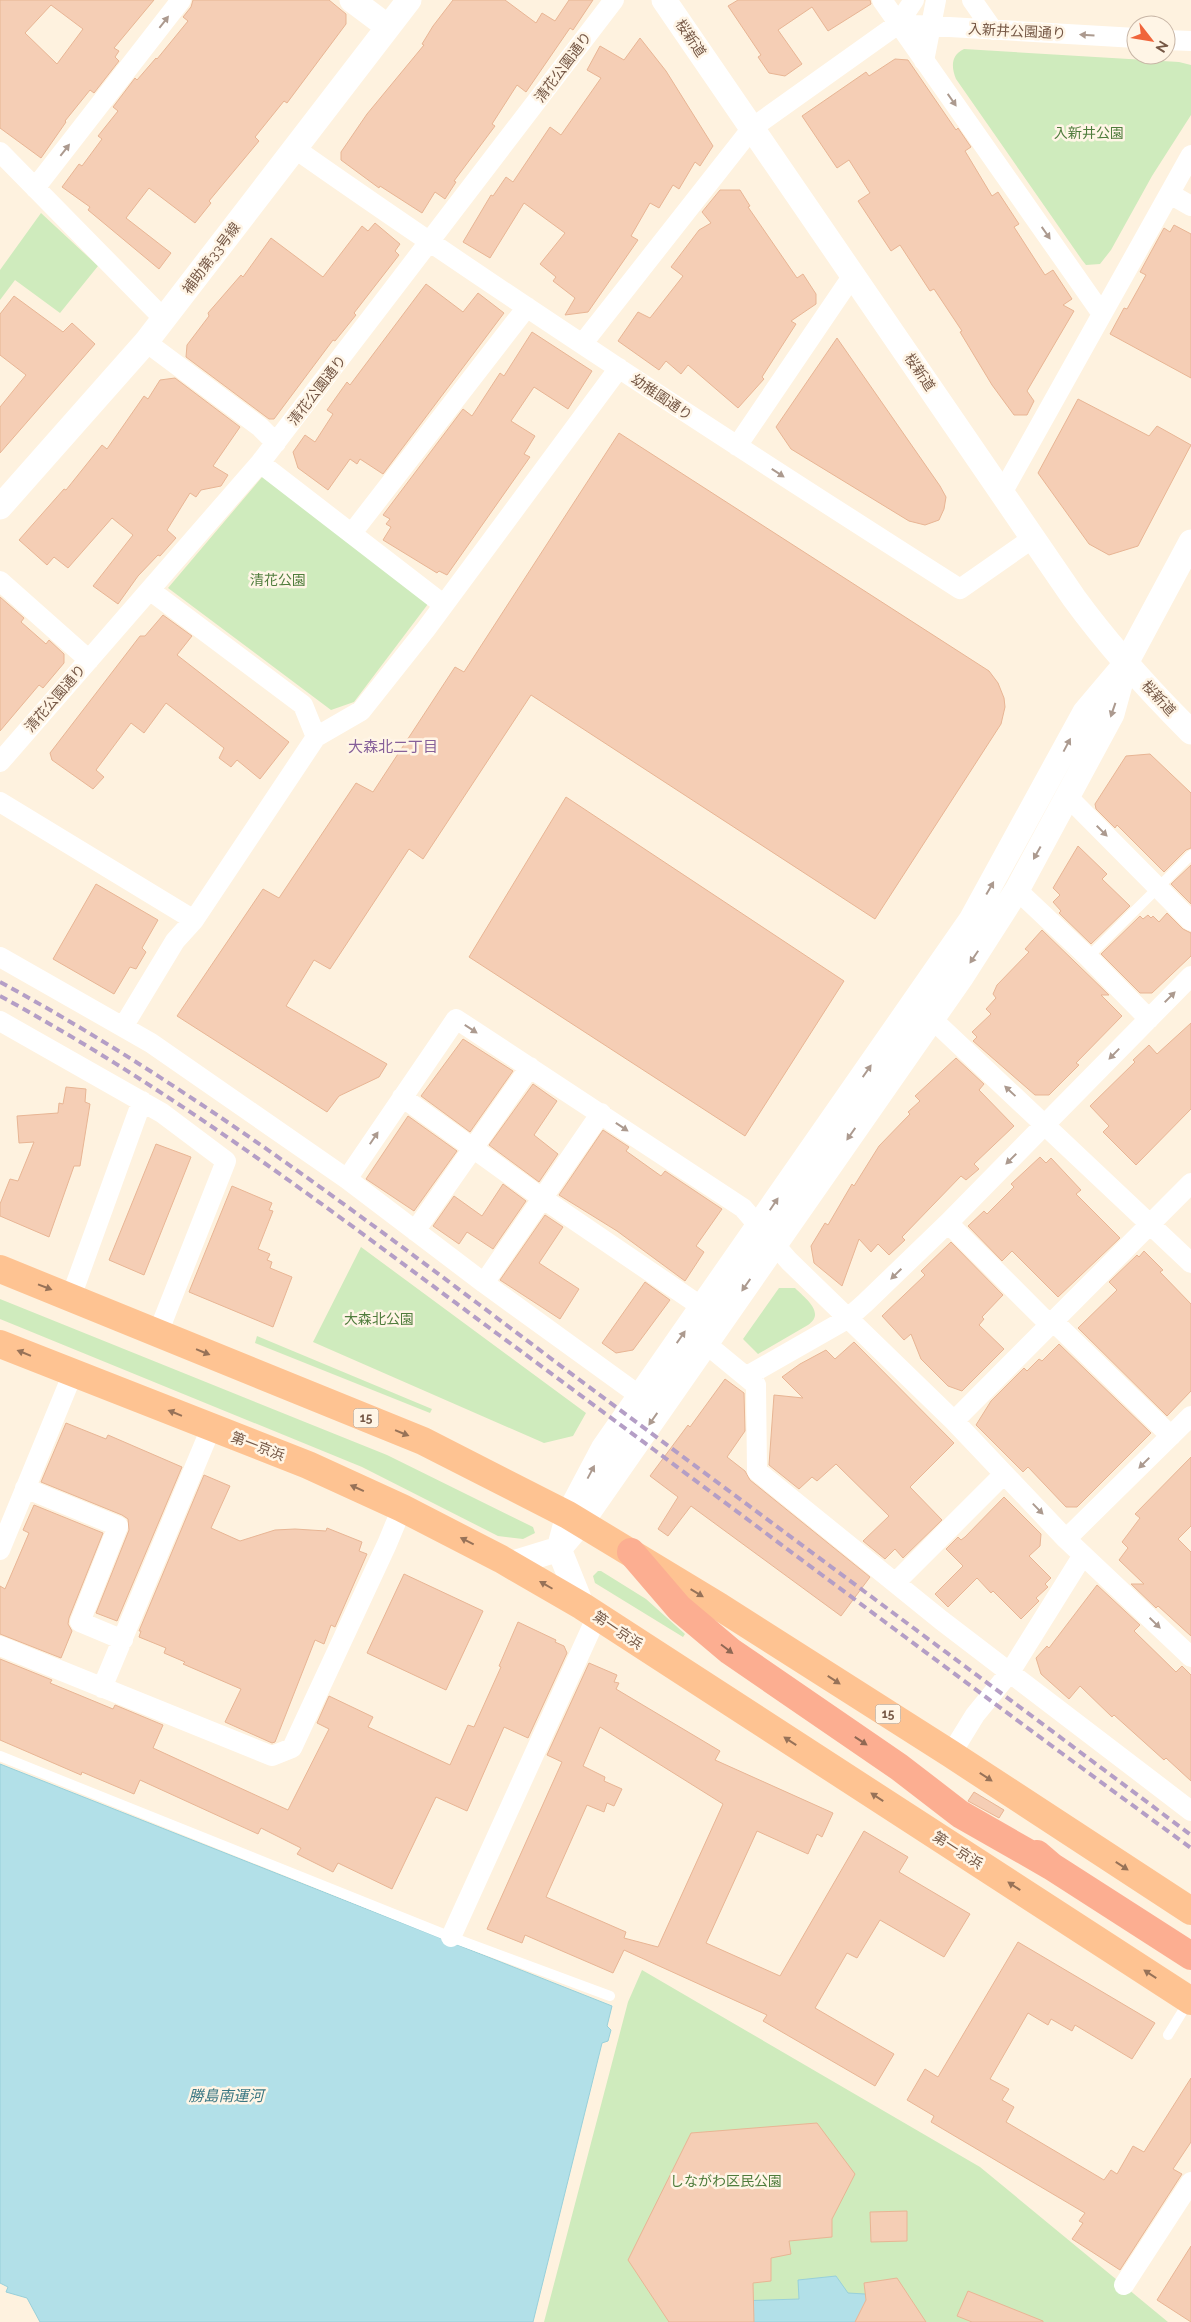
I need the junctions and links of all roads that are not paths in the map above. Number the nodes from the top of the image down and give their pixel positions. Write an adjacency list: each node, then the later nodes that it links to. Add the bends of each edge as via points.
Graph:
1 (181, 0): 22 (street, one-way to 1)
2 (352, 0): 12 (street)
3 (409, 0): 12 (street, 補助第33号線)
4 (614, 0): 25 (street, 清花公園通り)
5 (664, 0): 18 (street, 桜新道)
6 (882, 0): 10 (street)
7 (914, 0): 10 (street)
8 (936, 0): 11 (street)
9 (972, 0): 13 (street)
10 (898, 24): 11 (street, 入新井公園通り); 17 (street); 18 (street)
11 (932, 26): 13 (street, 入新井公園通り); 17 (street)
12 (388, 27): 19 (street, 補助第33号線)
13 (993, 30): 14 (street, 入新井公園通り, one-way to 13)
14 (1126, 37)
15 (1176, 40): 16 (street)
16 (1191, 41)
17 (924, 60): 28 (street, one-way to 28)
18 (752, 128): 26 (street, 桜新道); 31 (street)
19 (294, 148): 25 (street, 幼稚園通り); 29 (street, 補助第33号線)
20 (1, 154): 22 (street)
21 (1191, 155): 23 (street)
22 (35, 188): 29 (street)
23 (1170, 194): 24 (street); 28 (street)
24 (1191, 206)
25 (430, 243): 27 (street, 幼稚園通り); 33 (street, 清花公園通り)
26 (853, 275): 34 (street); 36 (street, 桜新道)
27 (527, 307): 31 (street, 幼稚園通り); 38 (street)
28 (1102, 314): 36 (street)
29 (164, 319): 30 (street, 補助第33号線)
30 (146, 342): 33 (street, via 260,427); 37 (street, 補助第33号線)
31 (583, 343): 32 (street, 幼稚園通り)
32 (619, 368): 34 (street, 幼稚園通り); 43 (street)
33 (276, 443): 35 (street, 清花公園通り)
34 (737, 446): 39 (street, 幼稚園通り, one-way to 39, via 960,589)
35 (260, 463): 38 (street); 42 (street, 清花公園通り)
36 (1002, 493): 39 (street, 桜新道)
37 (3, 497)
38 (352, 533): 43 (street)
39 (1033, 538): 45 (street, 桜新道, via 1092,622)
40 (1191, 542): 45 (street)
41 (0, 581): 44 (street)
42 (150, 591): 44 (street, 清花公園通り); 47 (street, via 303,705)
43 (444, 605): 47 (street, via 360,711)
44 (89, 660): 48 (street, 清花公園通り)
45 (1126, 663): 46 (street, 桜新道); 49 (street, one-way to 49, via 1112,714); 75 (street, one-way to 45, via 971,920 1085,712)
46 (1191, 732)
47 (316, 738): 54 (street)
48 (0, 762)
49 (1068, 797): 52 (street, one-way to 52); 53 (street, one-way to 53)
50 (0, 802): 54 (street)
51 (1191, 855): 52 (lane)
52 (1158, 888): 55 (street); 57 (lane)
53 (1017, 890): 57 (street); 59 (street, one-way to 59)
54 (194, 920): 62 (street, via 174,941)
55 (1191, 921)
56 (0, 957): 62 (street)
57 (1088, 957): 60 (street)
58 (1191, 976): 60 (street, one-way to 58)
59 (931, 1018): 67 (street, one-way to 59); 75 (street, one-way to 75)
60 (1149, 1019): 67 (street, one-way to 67)
61 (0, 1021): 65 (street)
62 (123, 1027): 69 (street)
63 (530, 1067): 64 (street, one-way to 63, via 456,1019); 66 (street); 68 (street)
64 (402, 1097): 68 (street); 69 (street, one-way to 64)
65 (142, 1102): 79 (street); 83 (street, via 226,1161)
66 (601, 1113): 71 (street); 75 (street, one-way to 75, via 742,1208)
67 (1045, 1125): 72 (street, one-way to 72); 73 (street)
68 (473, 1148): 71 (street); 74 (street)
69 (346, 1179): 74 (street)
70 (1191, 1183): 73 (street)
71 (542, 1198): 78 (street); 80 (street)
72 (948, 1223): 81 (street, one-way to 81); 82 (street, via 1043,1318)
73 (1149, 1224): 76 (street); 82 (street)
74 (415, 1231): 78 (street)
75 (766, 1236): 80 (street); 81 (street); 84 (street, one-way to 84)
76 (1191, 1263)
77 (0, 1269): 79 (highway, 15, one-way to 79)
78 (484, 1283): 88 (street)
79 (71, 1297): 83 (highway, 15)
80 (702, 1307): 88 (street, one-way to 80)
81 (847, 1319): 87 (street); 90 (street)
82 (1053, 1321): 90 (street); 92 (street)
83 (158, 1333): 96 (highway, 15, one-way to 96, via 423,1441)
84 (705, 1343): 87 (street); 96 (street, one-way to 96)
85 (0, 1344): 86 (highway, 第一京浜, one-way to 85)
86 (73, 1373): 91 (highway, 第一京浜, one-way to 86); 94 (street)
87 (747, 1376): 103 (street, via 756,1385 757,1471)
88 (640, 1396): 96 (street, one-way to 88, via 603,1449)
89 (1191, 1416): 92 (street)
90 (954, 1420): 93 (street)
91 (211, 1428): 95 (highway, 第一京浜, one-way to 91); 105 (street)
92 (1171, 1436): 97 (street, one-way to 97)
93 (1004, 1474): 97 (street, one-way to 97); 103 (street)
94 (25, 1488): 99 (street); 105 (street, via 118,1526 80,1622)
95 (402, 1508): 102 (highway, 第一京浜, one-way to 95); 109 (street, via 292,1748 272,1756)
96 (574, 1519): 98 (street); 100 (highway, 15)
97 (1066, 1539): 101 (street)
98 (559, 1549): 102 (street); 104 (street)
99 (0, 1550)
100 (631, 1552): 110 (highway, 15, one-way to 110); 115 (highway, one-way to 115, via 679,1608 730,1651 899,1767 960,1814 1051,1866)
101 (1083, 1555): 107 (street, one-way to 107); 108 (street)
102 (510, 1564): 104 (highway, 第一京浜, one-way to 102)
103 (895, 1583): 108 (street)
104 (590, 1611): 114 (street); 117 (highway, 第一京浜, one-way to 104)
105 (123, 1640): 109 (street)
106 (0, 1646): 109 (street)
107 (1188, 1648)
108 (1010, 1672): 110 (street, via 975,1715); 112 (street)
109 (102, 1688)
110 (951, 1754): 113 (highway, 15, one-way to 113)
111 (0, 1756): 114 (lane)
112 (1191, 1811)
113 (1191, 1911)
114 (451, 1937): 116 (lane)
115 (1191, 1956)
116 (610, 1996)
117 (1190, 2000): 118 (lane)
118 (1168, 2034)
119 (1191, 2182): 120 (street)
120 (1124, 2285)

